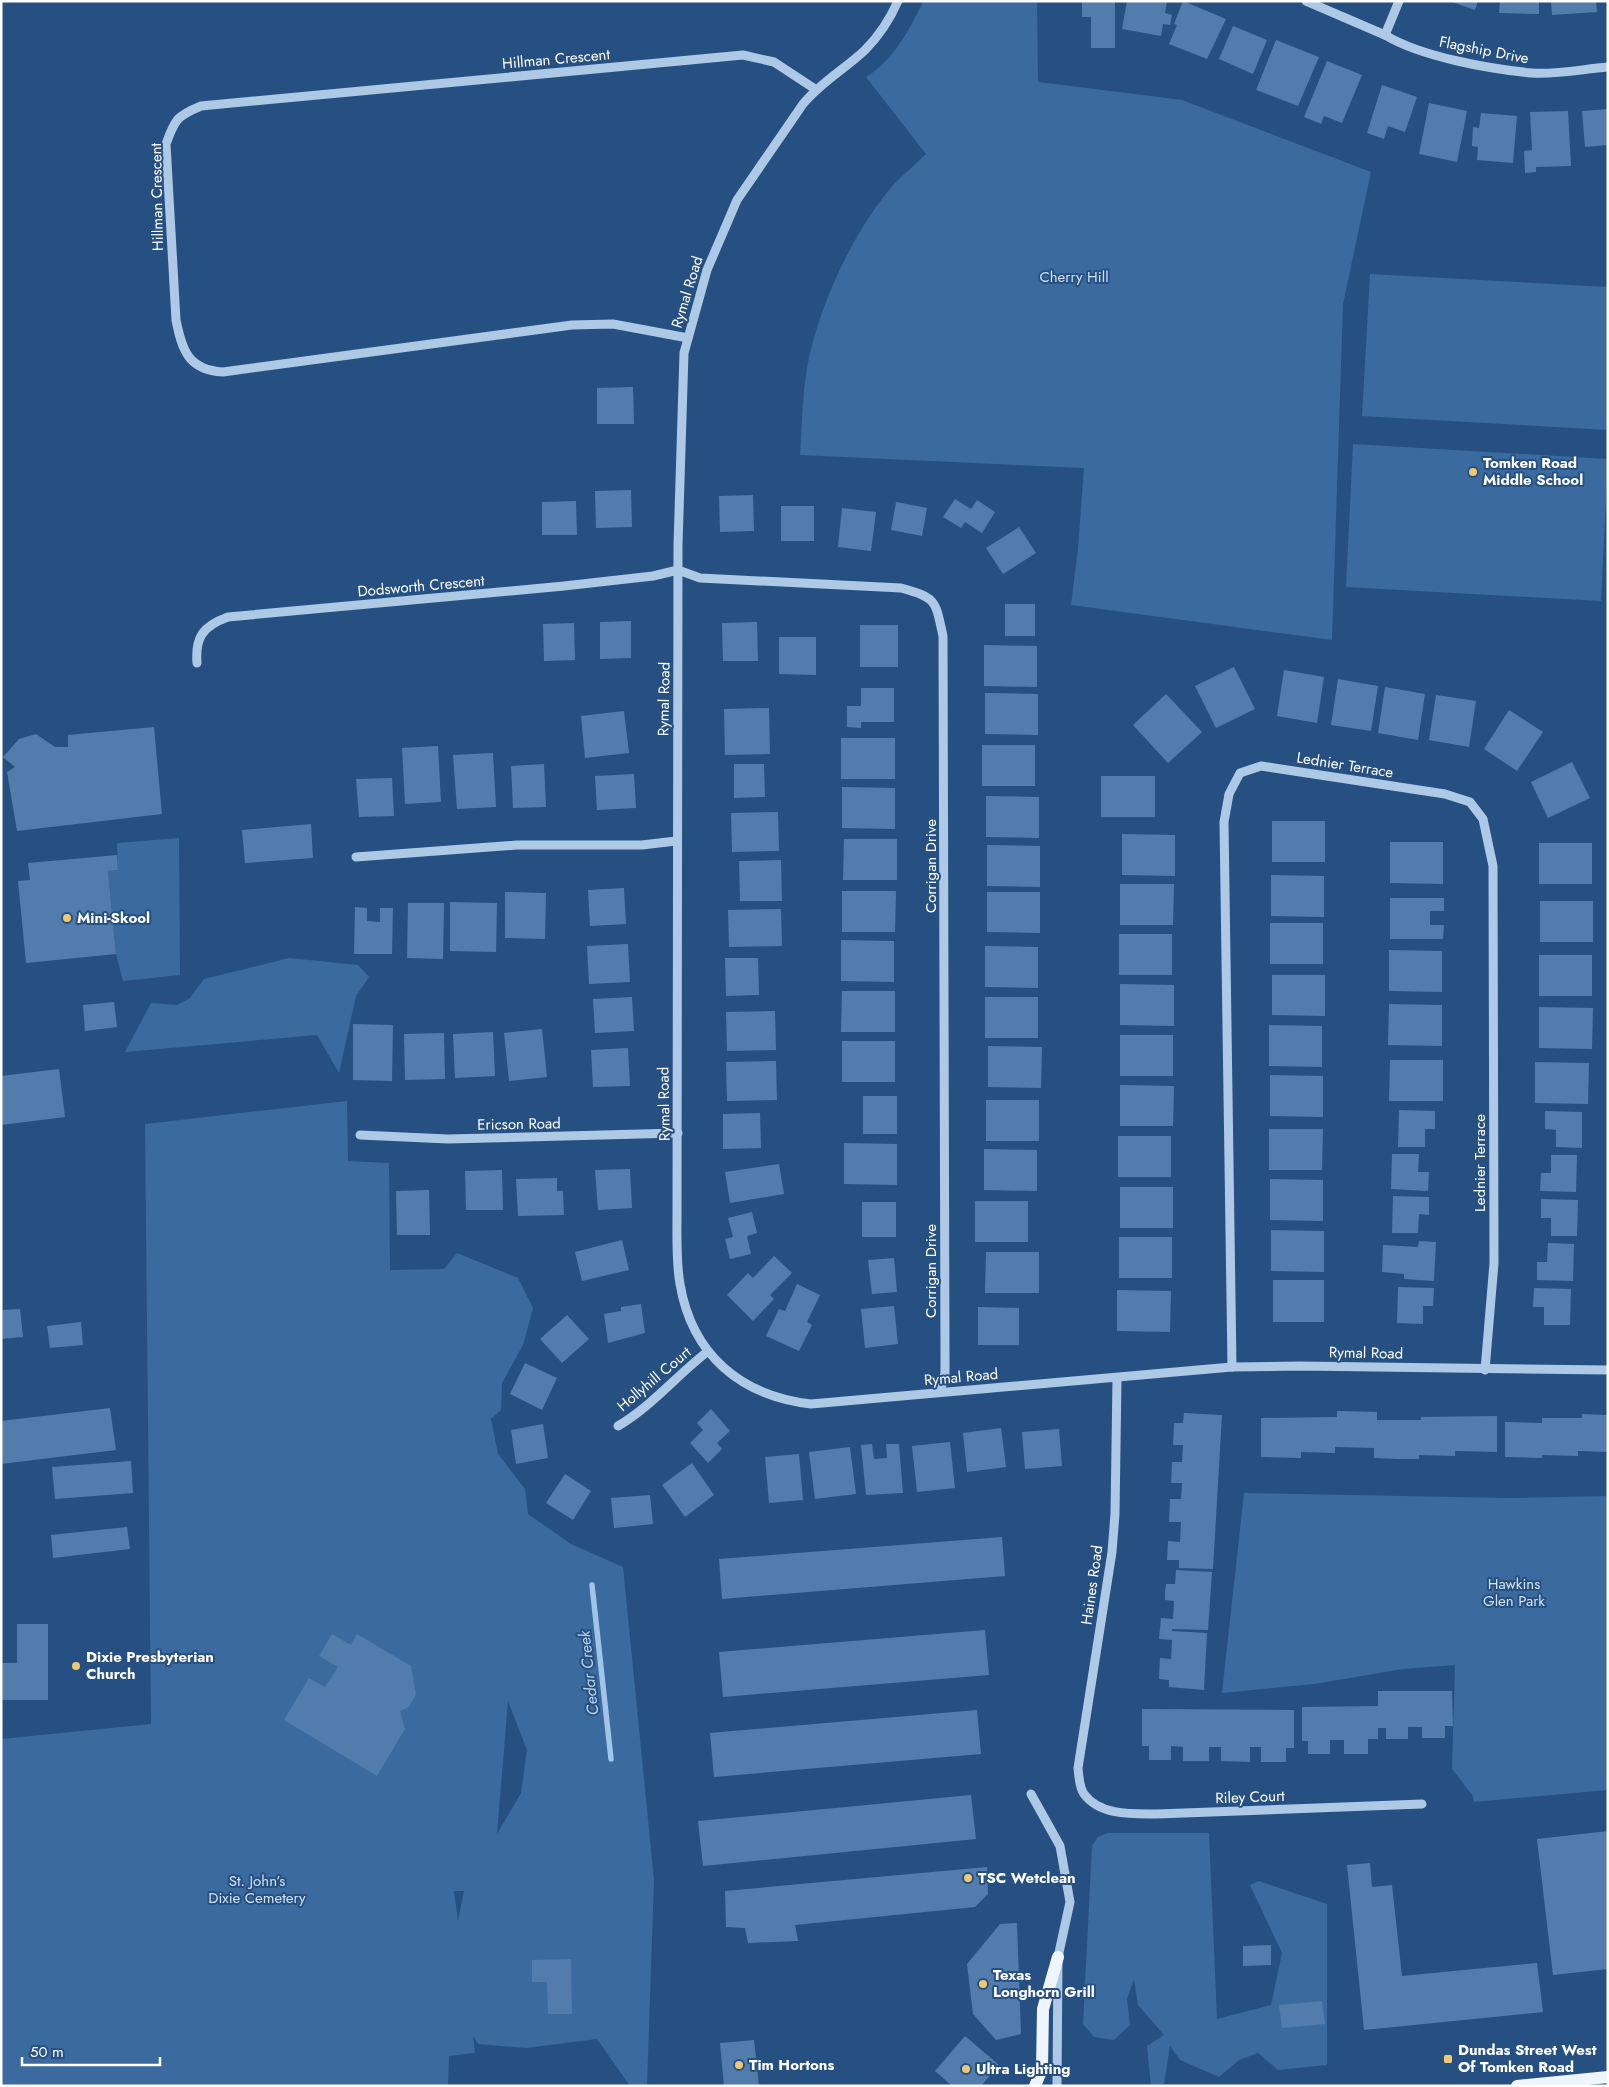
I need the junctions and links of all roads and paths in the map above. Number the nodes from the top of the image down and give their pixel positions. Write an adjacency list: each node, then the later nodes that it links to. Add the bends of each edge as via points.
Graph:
1 (898, 1): 6 (street, Rymal Road, via 889,21 866,49)
2 (1306, 1): 4 (street, Flagship Drive)
3 (1399, 1): 4 (street)
4 (1385, 35): 5 (street, Flagship Drive, via 1445,58 1533,73)
5 (1608, 67)
6 (815, 90): 7 (street, Rymal Road, via 737,200 707,270); 7 (street, Hillman Crescent, via 774,62 743,55 201,106 181,115 172,127 166,144 176,320 181,346 191,361 209,372 572,325 613,324)
7 (688, 338): 8 (street, Rymal Road, via 684,353)
8 (678, 570): 9 (street, Dodsworth Crescent, via 564,586 228,617 216,621 200,635 196,644); 10 (street, Rymal Road); 19 (street, Corrigan Drive, via 700,578 900,588 927,596 937,607 943,636 944,714 945,1373)
9 (197, 663)
10 (676, 842): 11 (street, via 517,845); 12 (street, Rymal Road)
11 (356, 857)
12 (678, 1133): 13 (street, Ericson Road, via 448,1139); 14 (street, Rymal Road, via 680,1284 691,1325)
13 (360, 1135)
14 (707, 1352): 19 (street, Rymal Road, via 740,1381 786,1401 811,1404); 20 (street, Hollyhill Court, via 641,1412)
15 (1232, 1367): 16 (street, Rymal Road); 16 (street, Lednier Terrace, via 1224,822 1228,794 1240,773 1261,766 1445,794 1470,802 1483,819 1493,866 1494,1262); 18 (street, Rymal Road)
16 (1485, 1370): 17 (street, Rymal Road)
17 (1608, 1370)
18 (1116, 1378): 19 (street, Rymal Road); 22 (street, Haines Road, via 1115,1514 1109,1576 1078,1768)
19 (940, 1392)
20 (618, 1426)
21 (1031, 1794): 24 (street, via 1060,1846 1065,1866 1070,1902)
22 (1084, 1794): 23 (street, Riley Court, via 1109,1811 1150,1814)
23 (1422, 1804)
24 (1058, 1958): 26 (main road, via 1043,2009 1042,2069); 27 (street)
25 (1608, 2077): 28 (main road)
26 (1035, 2086)
27 (1057, 2086)
28 (1517, 2086)

